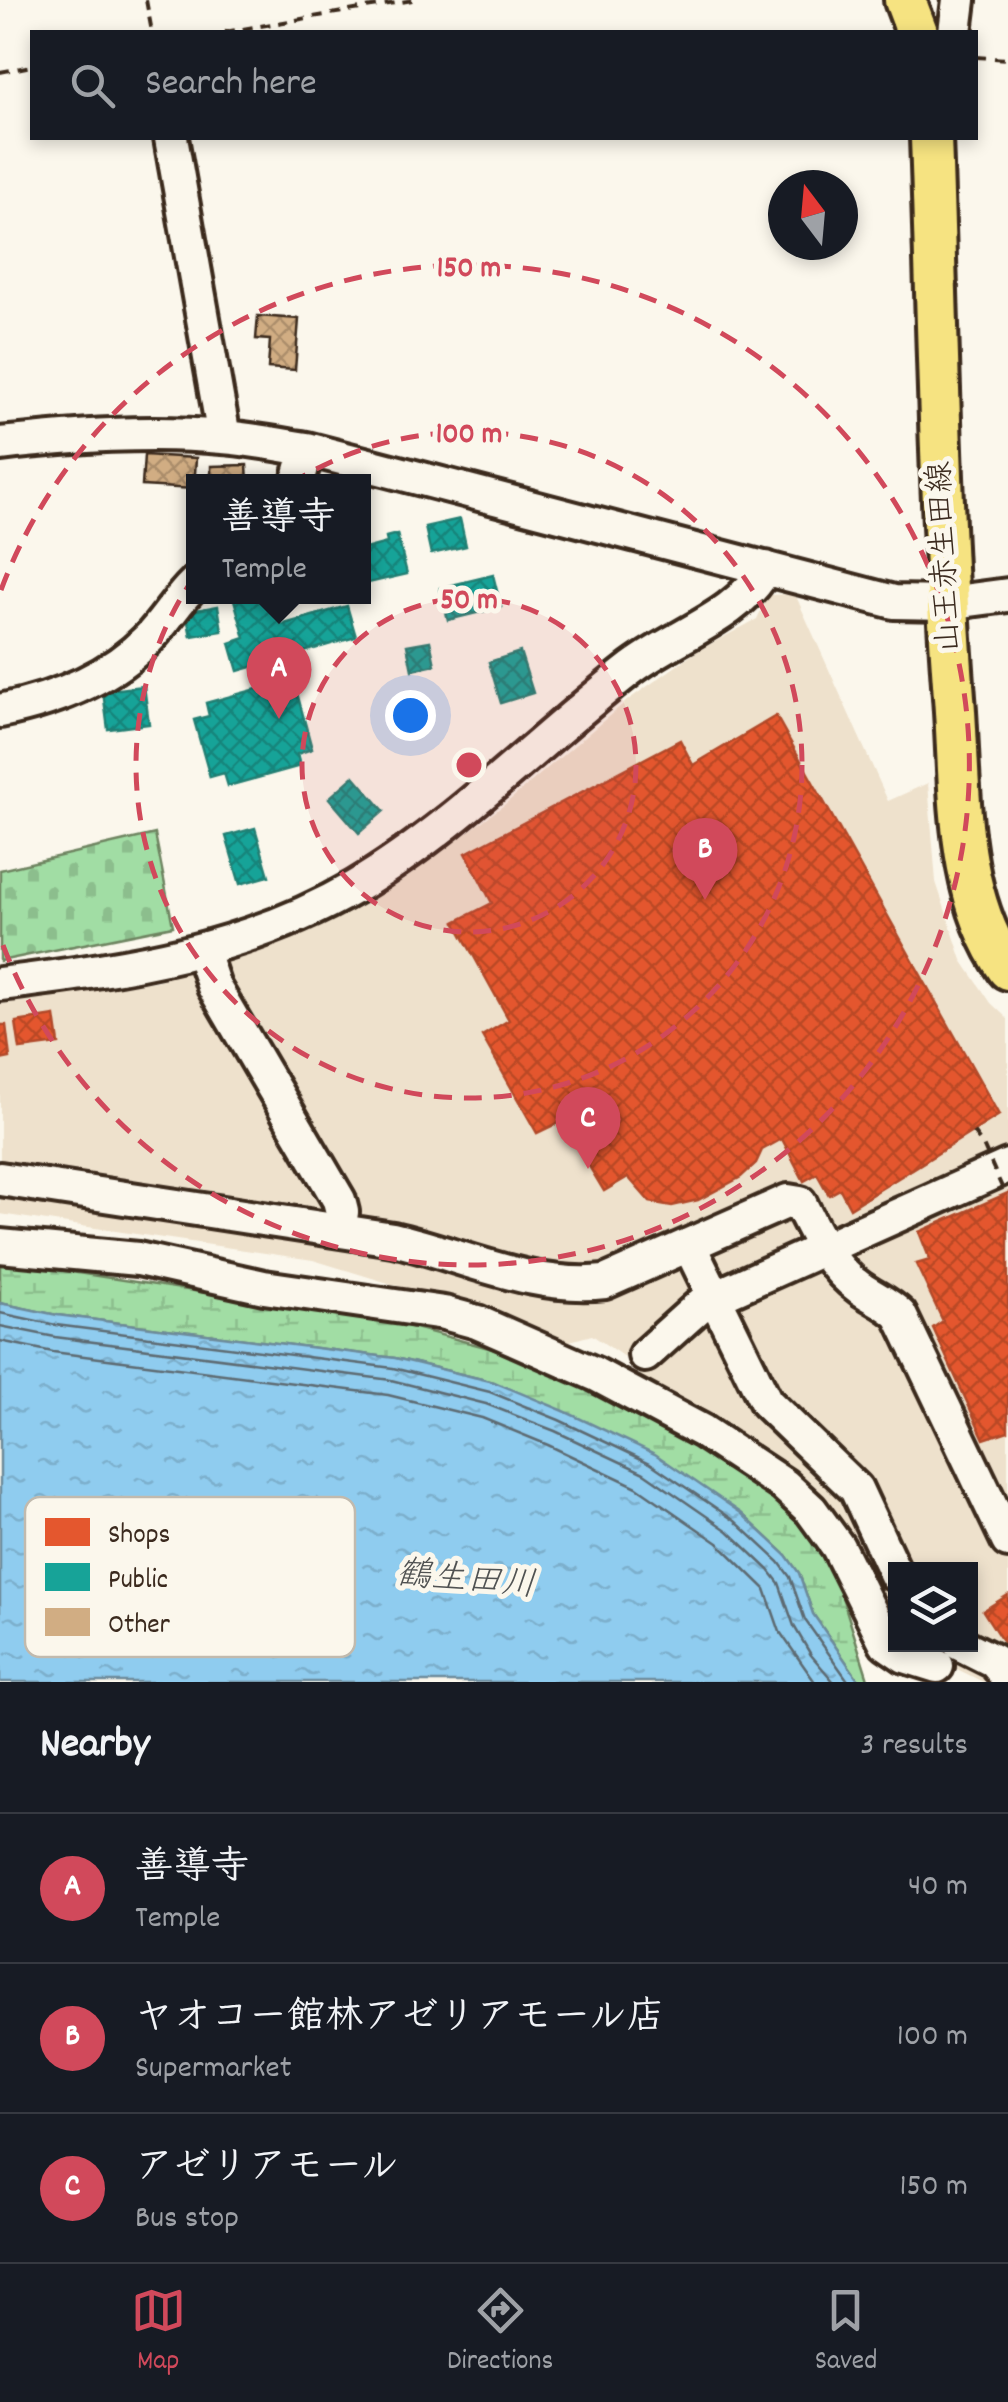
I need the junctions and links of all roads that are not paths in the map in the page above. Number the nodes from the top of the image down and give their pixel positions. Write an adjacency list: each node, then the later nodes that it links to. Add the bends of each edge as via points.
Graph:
1 (905, 0): 3 (main road)
2 (959, 0): 4 (street)
3 (916, 30)
4 (955, 30)
5 (170, 140): 7 (street)
6 (932, 140): 14 (main road, 山王赤生田線)
7 (224, 437): 8 (street, via 88,435); 9 (street)
8 (0, 444)
9 (307, 449): 10 (street); 11 (street)
10 (300, 474)
11 (766, 568): 14 (street, via 894,602); 16 (street, via 753,591 726,612 629,670 542,746 354,888 291,920)
12 (186, 594): 15 (street, via 147,641 94,680)
13 (1008, 596): 14 (street)
14 (947, 603): 17 (main road, 山王赤生田線, via 968,867 987,932)
15 (0, 711)
16 (202, 951): 18 (street, via 123,969); 21 (street, via 221,1000 340,1200)
17 (1008, 968)
18 (0, 984)
19 (0, 1178): 21 (street)
20 (1007, 1180): 24 (street)
21 (339, 1230): 23 (street, via 578,1285 605,1282)
22 (0, 1246): 29 (street, via 138,1259 477,1322 642,1397 784,1485 838,1547 886,1643 906,1656)
23 (690, 1247): 24 (street, via 788,1201 800,1204); 25 (street)
24 (823, 1249): 25 (street); 27 (street, via 860,1288 900,1315)
25 (716, 1296): 26 (street); 28 (street, via 766,1402 856,1489)
26 (645, 1355)
27 (1002, 1529)
28 (890, 1562)
29 (948, 1655): 30 (street, via 994,1661)
30 (1008, 1678)

